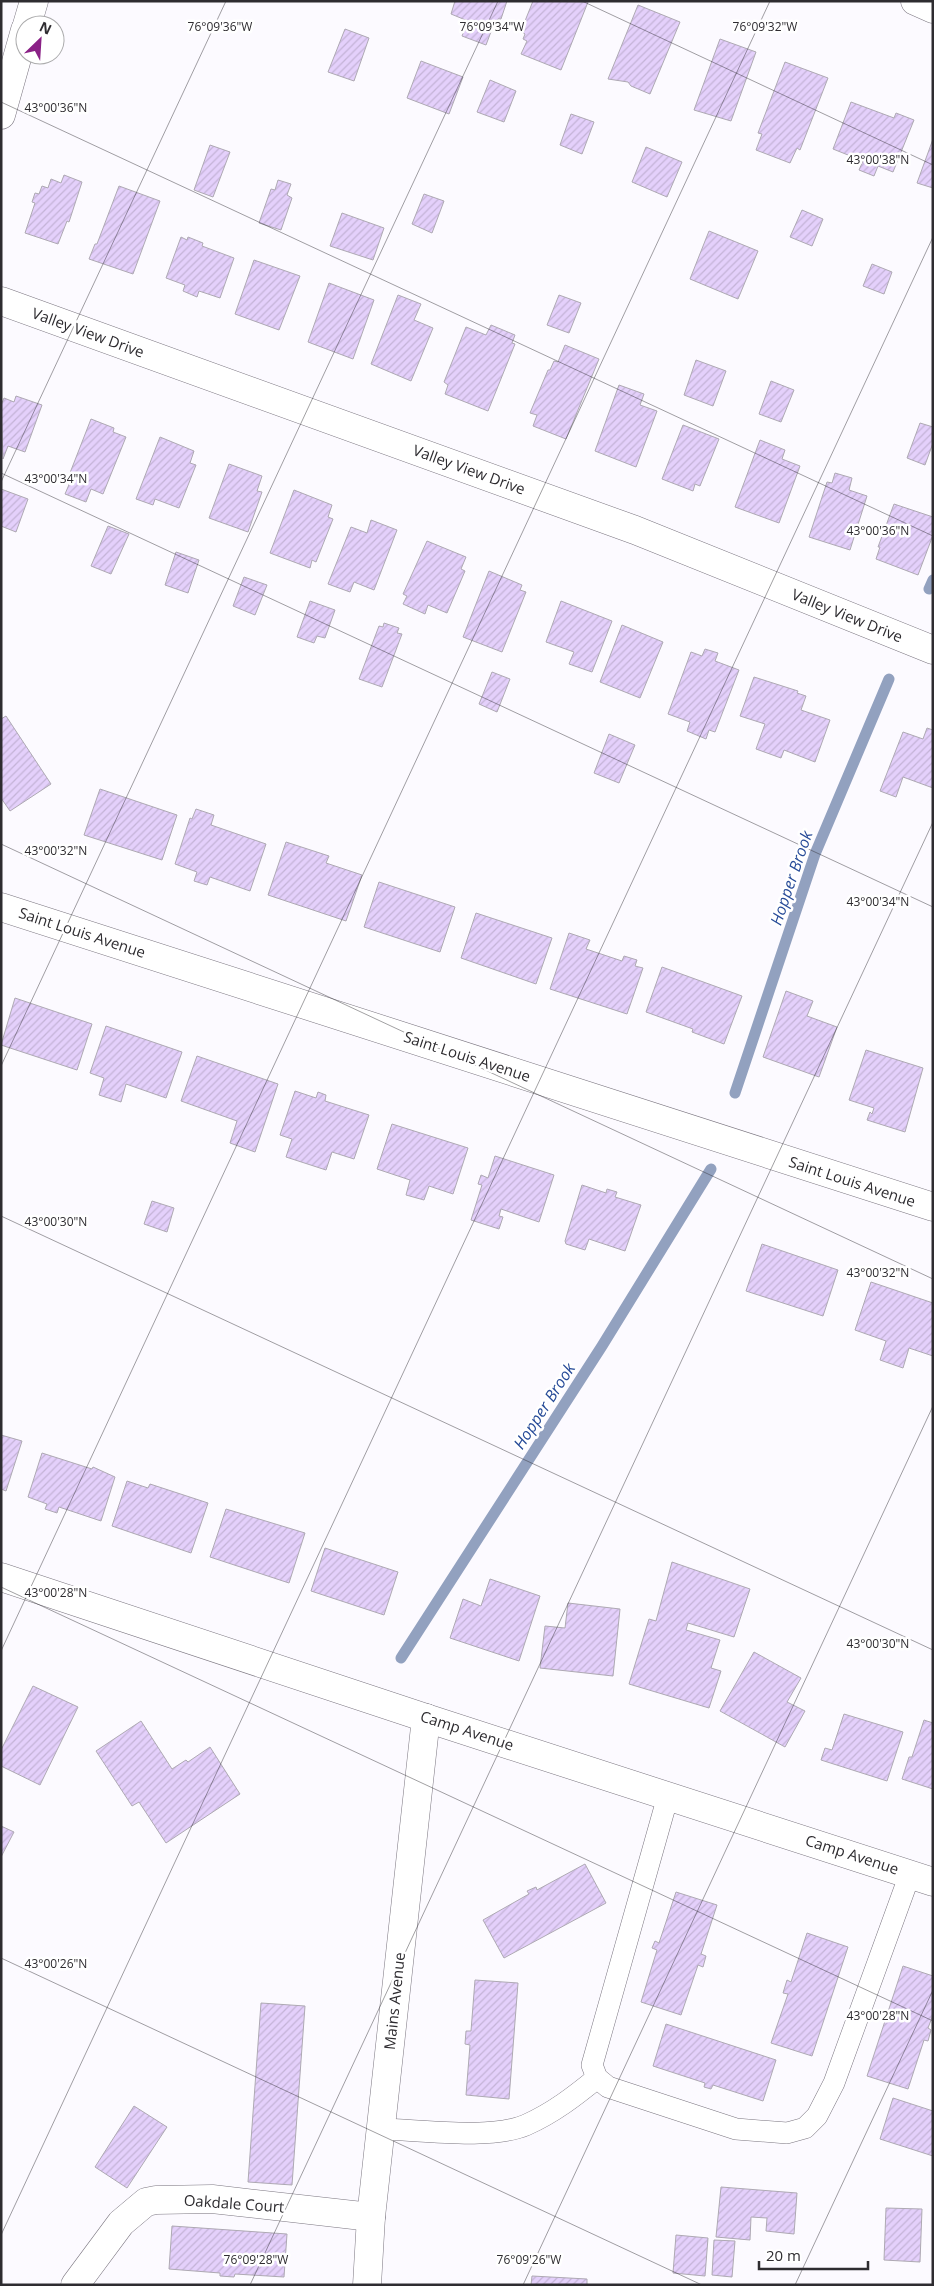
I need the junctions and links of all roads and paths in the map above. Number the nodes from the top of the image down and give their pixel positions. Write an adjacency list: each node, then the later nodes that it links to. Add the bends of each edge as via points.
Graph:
1 (34, 1): 4 (street)
2 (915, 1): 3 (street)
3 (933, 9)
4 (29, 15)
5 (15, 65): 6 (street)
6 (1, 115)
7 (1, 301): 8 (street, Valley View Drive, via 634,530)
8 (933, 650)
9 (1, 907): 10 (street, Saint Louis Avenue)
10 (933, 1207)
11 (2, 1580): 12 (street, Camp Avenue)
12 (426, 1718): 13 (street, Camp Avenue); 16 (street, Mains Avenue)
13 (668, 1796): 14 (street, Camp Avenue); 15 (lane, via 592,2065)
14 (921, 1878): 15 (lane, via 834,2083 817,2116 805,2128 787,2133 736,2129 608,2087)
15 (597, 2078): 16 (lane, via 564,2105 525,2126 487,2132)
16 (381, 2129): 17 (street, Mains Avenue)
17 (371, 2217): 18 (street, Oakdale Court, via 212,2199 146,2202 121,2223); 19 (street, Mains Avenue)
18 (75, 2285)
19 (367, 2285)

